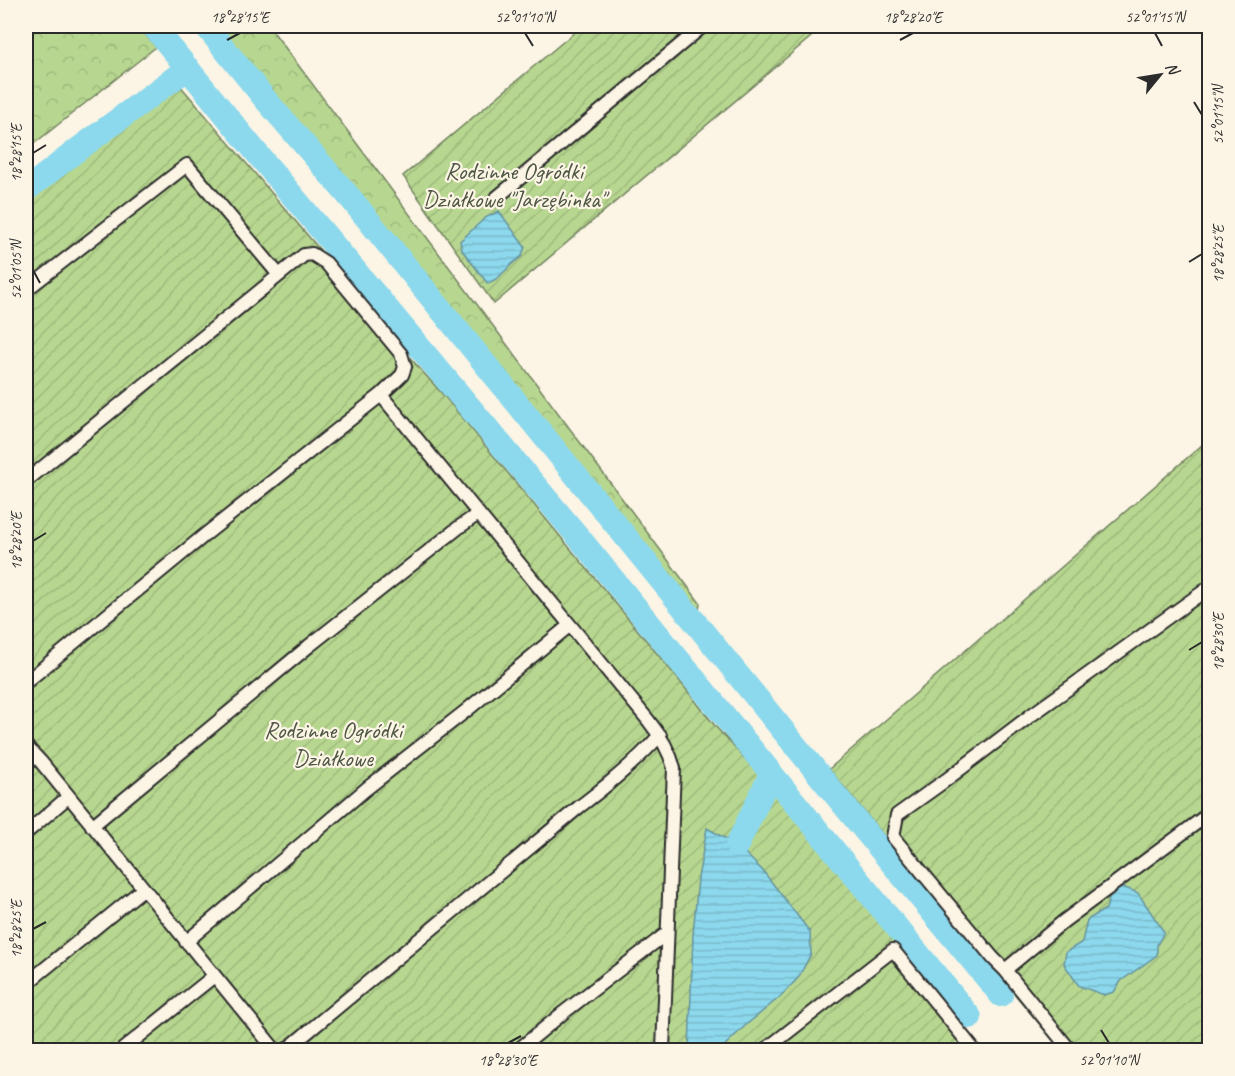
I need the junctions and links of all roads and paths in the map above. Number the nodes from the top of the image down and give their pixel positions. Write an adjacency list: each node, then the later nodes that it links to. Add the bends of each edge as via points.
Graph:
1 (703, 26): 2 (lane)
2 (495, 199)
3 (279, 275): 4 (lane, via 187,165); 5 (lane, via 304,255 312,254 326,263 401,354 405,367 402,375); 6 (lane)
4 (26, 290)
5 (381, 396): 7 (lane); 10 (lane)
6 (26, 481)
7 (478, 514): 9 (lane); 15 (lane, via 309,646)
8 (1209, 587): 20 (lane, via 897,814 892,837)
9 (570, 625): 11 (lane); 19 (lane, via 366,789)
10 (26, 682)
11 (660, 735): 18 (lane, via 674,768); 26 (lane, via 615,779)
12 (26, 746): 13 (lane)
13 (68, 797): 15 (lane); 16 (lane)
14 (1209, 813): 20 (lane)
15 (92, 826): 17 (lane)
16 (26, 833)
17 (143, 889): 19 (lane); 22 (lane)
18 (667, 933): 27 (lane); 28 (lane)
19 (186, 942): 21 (lane)
20 (1005, 970): 31 (lane)
21 (214, 976): 24 (lane); 25 (lane)
22 (26, 984)
23 (1209, 1047): 32 (lane)
24 (122, 1050)
25 (275, 1050)
26 (286, 1050)
27 (518, 1050)
28 (663, 1050)
29 (765, 1050): 30 (lane, via 893,950)
30 (974, 1050)
31 (1070, 1050)
32 (1205, 1050)

